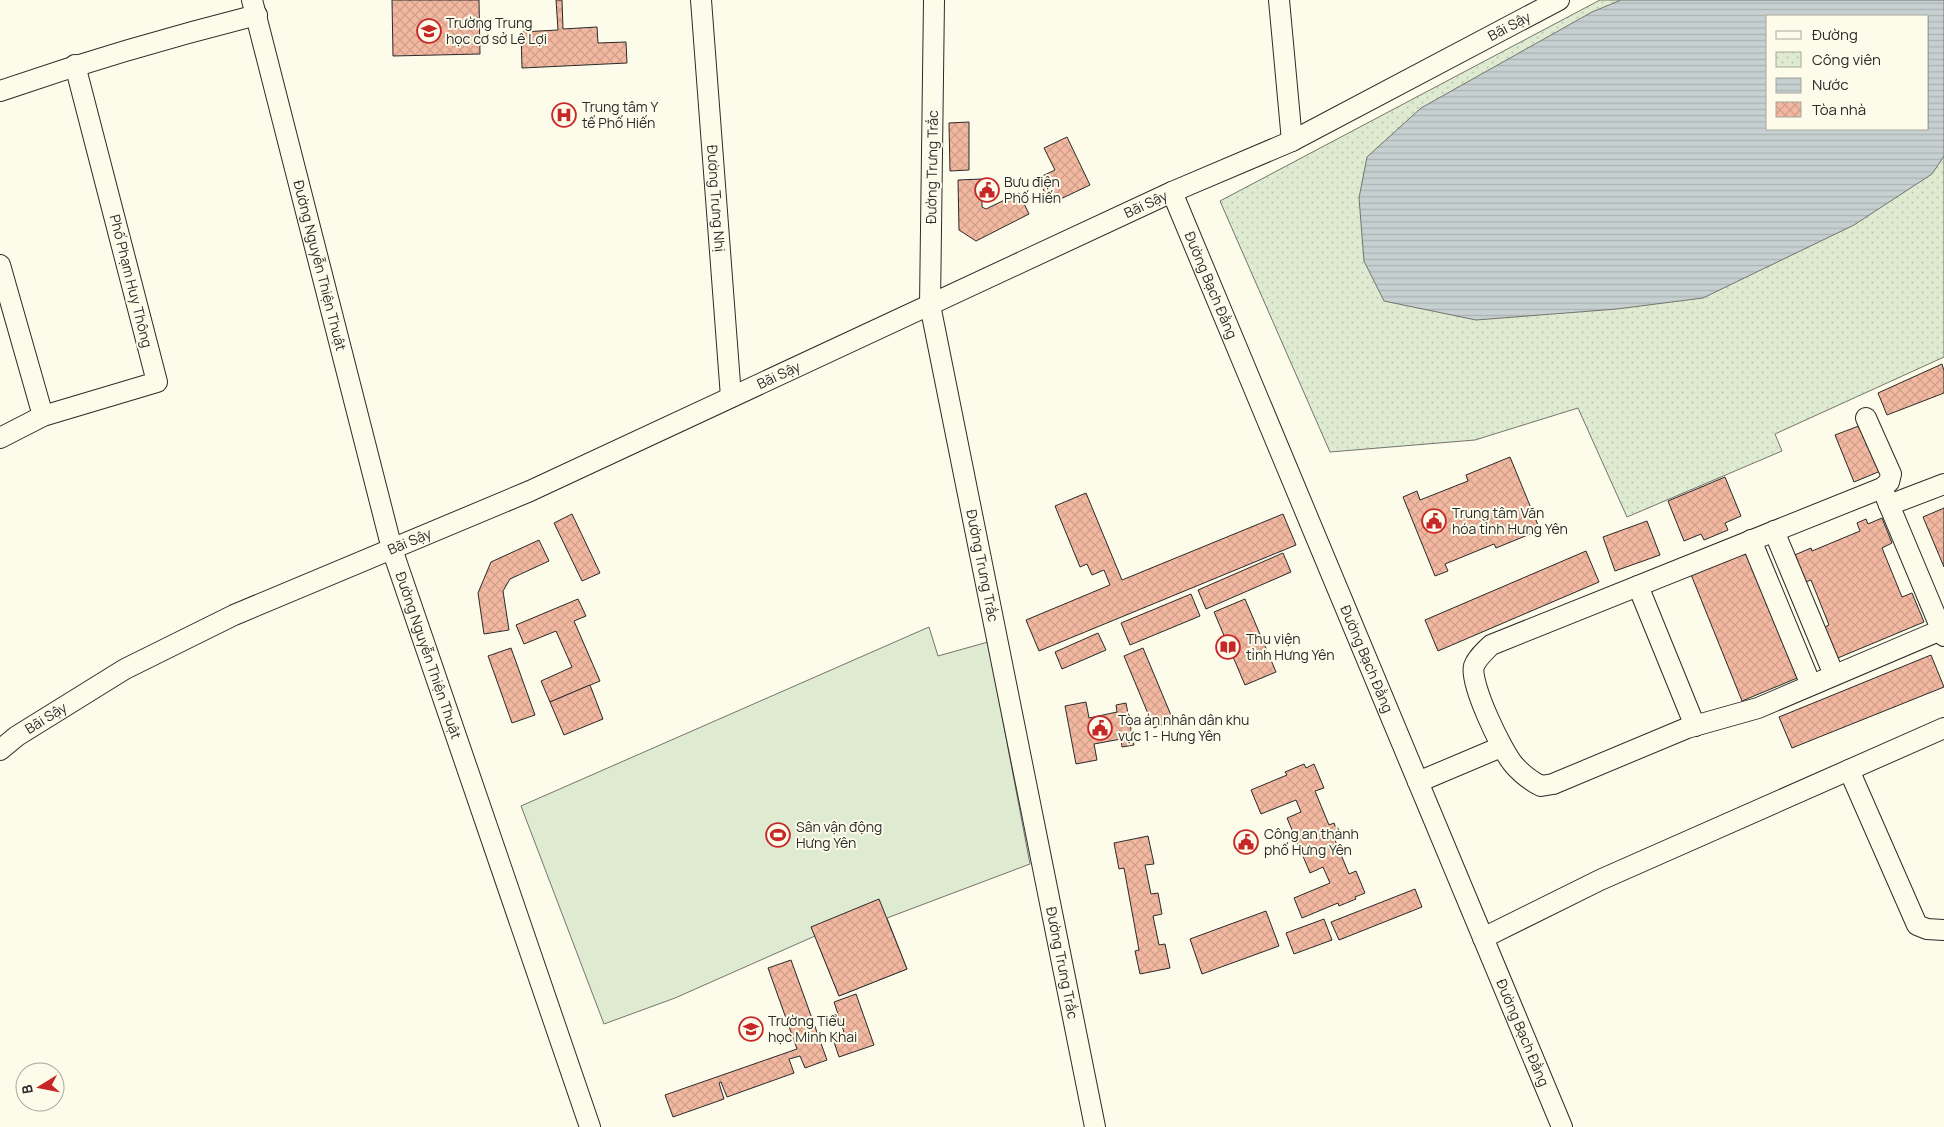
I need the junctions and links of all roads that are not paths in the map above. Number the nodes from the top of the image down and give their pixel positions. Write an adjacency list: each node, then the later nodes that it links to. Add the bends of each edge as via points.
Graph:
1 (701, 0): 12 (street, Đường Trưng Nhị)
2 (934, 0): 11 (street, Đường Trưng Trắc)
3 (1278, 0): 8 (street)
4 (1560, 0): 8 (street, Bãi Sậy)
5 (255, 8): 6 (street); 20 (street, Đường Nguyễn Thiện Thuật)
6 (75, 65): 7 (street); 13 (street, Phố Phạm Huy Thông, via 157,382)
7 (0, 91)
8 (1292, 141): 9 (street, Bãi Sậy)
9 (1172, 192): 11 (street, Bãi Sậy); 30 (street, Đường Bạch Đằng)
10 (0, 264): 13 (street)
11 (930, 305): 12 (street, Bãi Sậy); 34 (street, Đường Trưng Trắc)
12 (731, 397): 20 (street, Bãi Sậy, via 530,491)
13 (43, 416): 15 (street)
14 (1866, 418): 17 (street, via 1891,474)
15 (0, 438)
16 (1944, 484): 17 (street)
17 (1886, 496): 18 (street); 22 (street)
18 (1774, 531): 19 (street); 23 (street)
19 (1751, 540): 21 (street); 24 (street)
20 (392, 549): 28 (street, Bãi Sậy, via 234,615 125,669 17,736); 33 (street, Đường Nguyễn Thiện Thuật)
21 (1638, 586): 25 (street); 27 (street, via 1490,646 1479,657 1473,667 1474,680)
22 (1943, 633): 23 (street)
23 (1834, 675): 24 (street)
24 (1811, 685): 25 (street, via 1758,708)
25 (1694, 726): 27 (street, via 1554,784 1541,786 1528,779)
26 (1944, 728): 29 (street)
27 (1501, 747): 30 (street)
28 (0, 750)
29 (1849, 770): 31 (street, via 1917,924 1927,929); 32 (street, via 1600,880)
30 (1418, 782): 32 (street, Đường Bạch Đằng)
31 (1944, 930)
32 (1483, 938): 35 (street, Đường Bạch Đằng)
33 (590, 1127)
34 (1095, 1127)
35 (1562, 1127)

